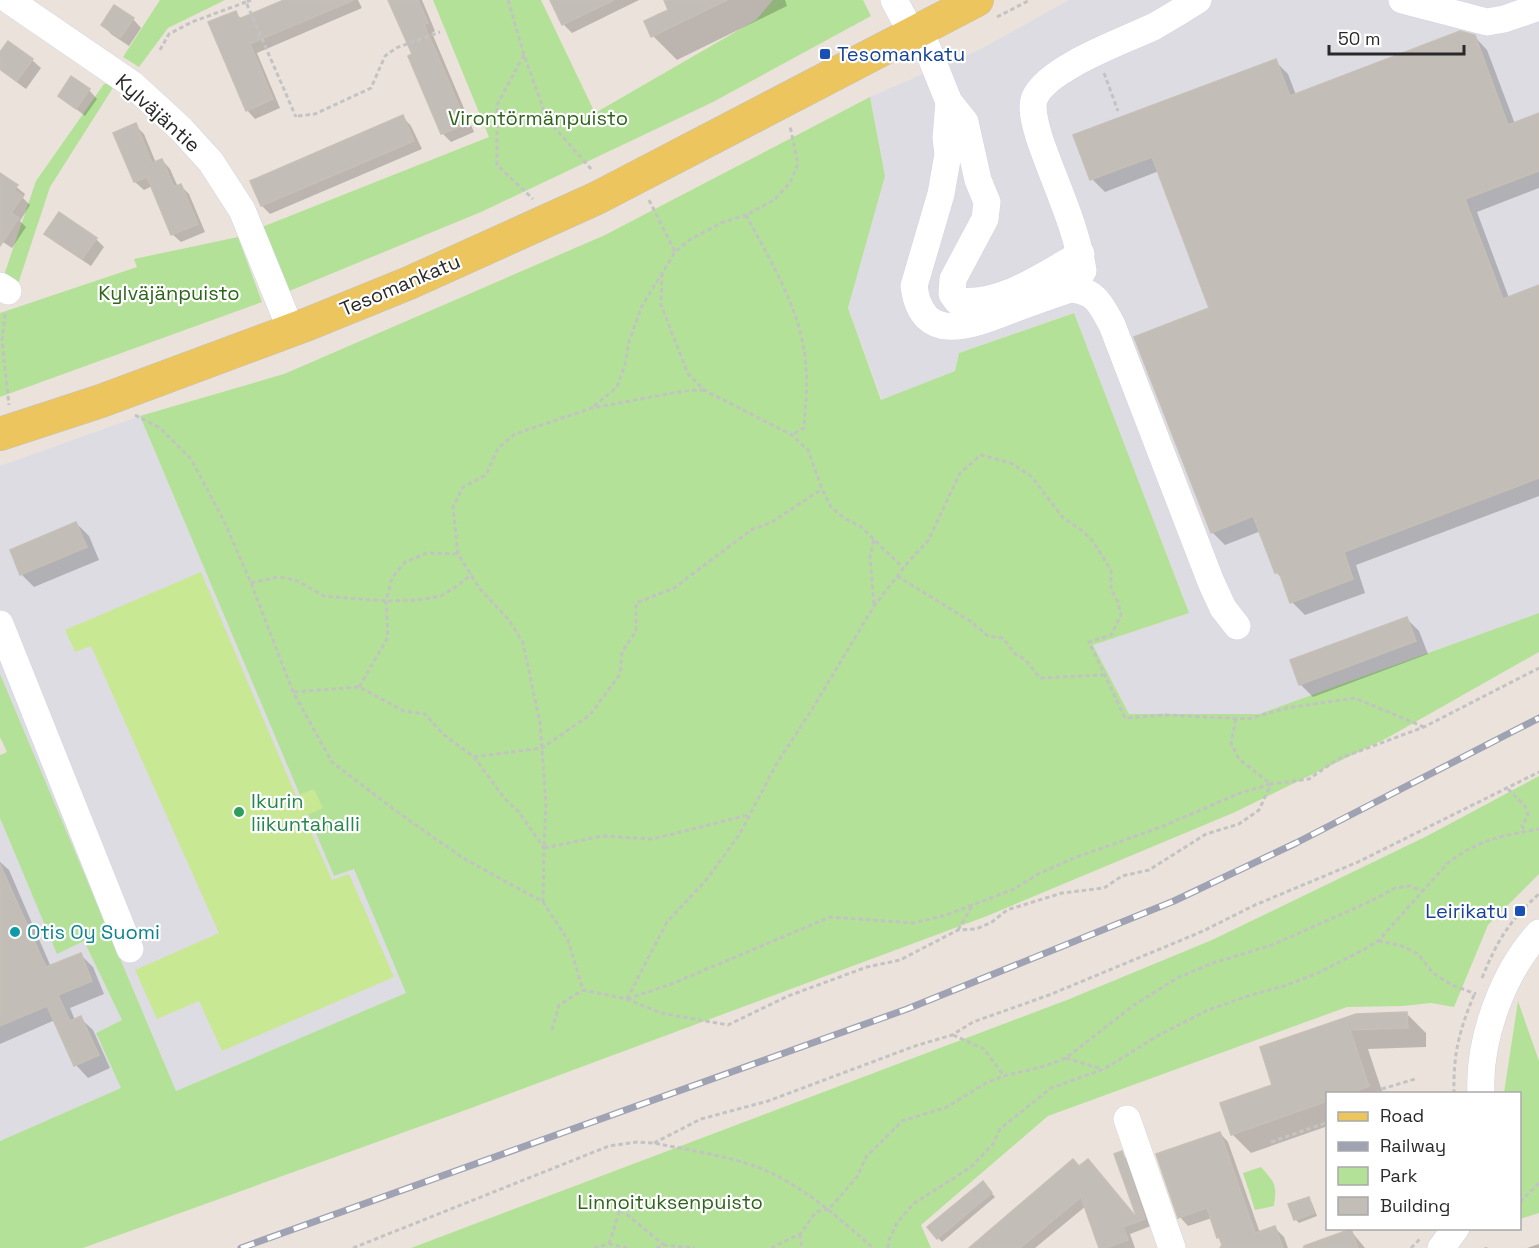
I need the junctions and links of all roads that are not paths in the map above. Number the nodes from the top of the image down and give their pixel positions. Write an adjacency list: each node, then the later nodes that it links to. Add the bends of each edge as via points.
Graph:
1 (9, 0): 11 (street, Kylväjäntie, via 133,86 211,162 242,210)
2 (894, 0): 7 (street)
3 (977, 0): 7 (main road, Tesomankatu)
4 (1198, 0): 9 (street, via 1076,63 1045,82 1034,99 1039,136)
5 (1402, 0): 6 (street, via 1487,22)
6 (1539, 7)
7 (916, 32): 8 (street); 11 (main road, Tesomankatu, via 597,198 409,283)
8 (949, 102): 9 (street, via 965,122 987,202 985,219 953,279 952,294 957,301 971,302 1006,293); 10 (street, via 948,154 941,194 915,286 916,301 927,318 943,326 960,327 1071,289)
9 (1081, 254): 10 (street)
10 (1086, 290): 14 (street, via 1100,303 1112,325 1211,582)
11 (291, 330): 12 (main road, Tesomankatu)
12 (0, 434)
13 (0, 624): 16 (street)
14 (1237, 626)
15 (1539, 933): 17 (street, via 1519,959 1495,1012 1483,1051)
16 (130, 949)
17 (1481, 1092)
18 (1127, 1119): 20 (street)
19 (1454, 1230): 21 (street)
20 (1172, 1248)
21 (1441, 1248)

